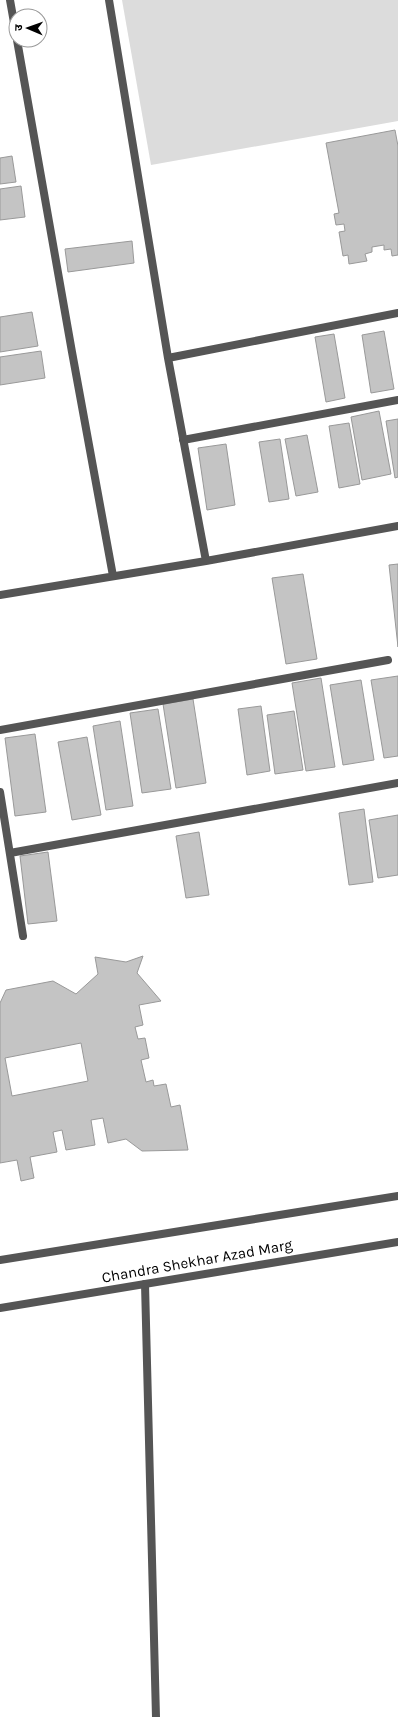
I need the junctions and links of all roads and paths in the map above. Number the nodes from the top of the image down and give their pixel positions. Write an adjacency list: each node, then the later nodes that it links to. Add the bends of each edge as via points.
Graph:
1 (109, 0): 4 (street)
2 (18, 48): 9 (street)
3 (398, 313): 4 (street)
4 (168, 358): 6 (street)
5 (398, 400): 6 (street)
6 (183, 440): 8 (street)
7 (398, 526): 8 (street)
8 (206, 561): 9 (street)
9 (113, 576): 10 (street)
10 (0, 595)
11 (388, 660): 12 (street)
12 (0, 730)
13 (398, 783): 15 (street)
14 (0, 792): 15 (street)
15 (10, 853): 16 (street)
16 (23, 936)
17 (398, 1196): 19 (street, Chandra Shekhar Azad Marg)
18 (398, 1242): 20 (street, Chandra Shekhar Azad Marg)
19 (0, 1260)
20 (145, 1284): 21 (street, Chandra Shekhar Azad Marg); 22 (street)
21 (0, 1308)
22 (156, 1717)

